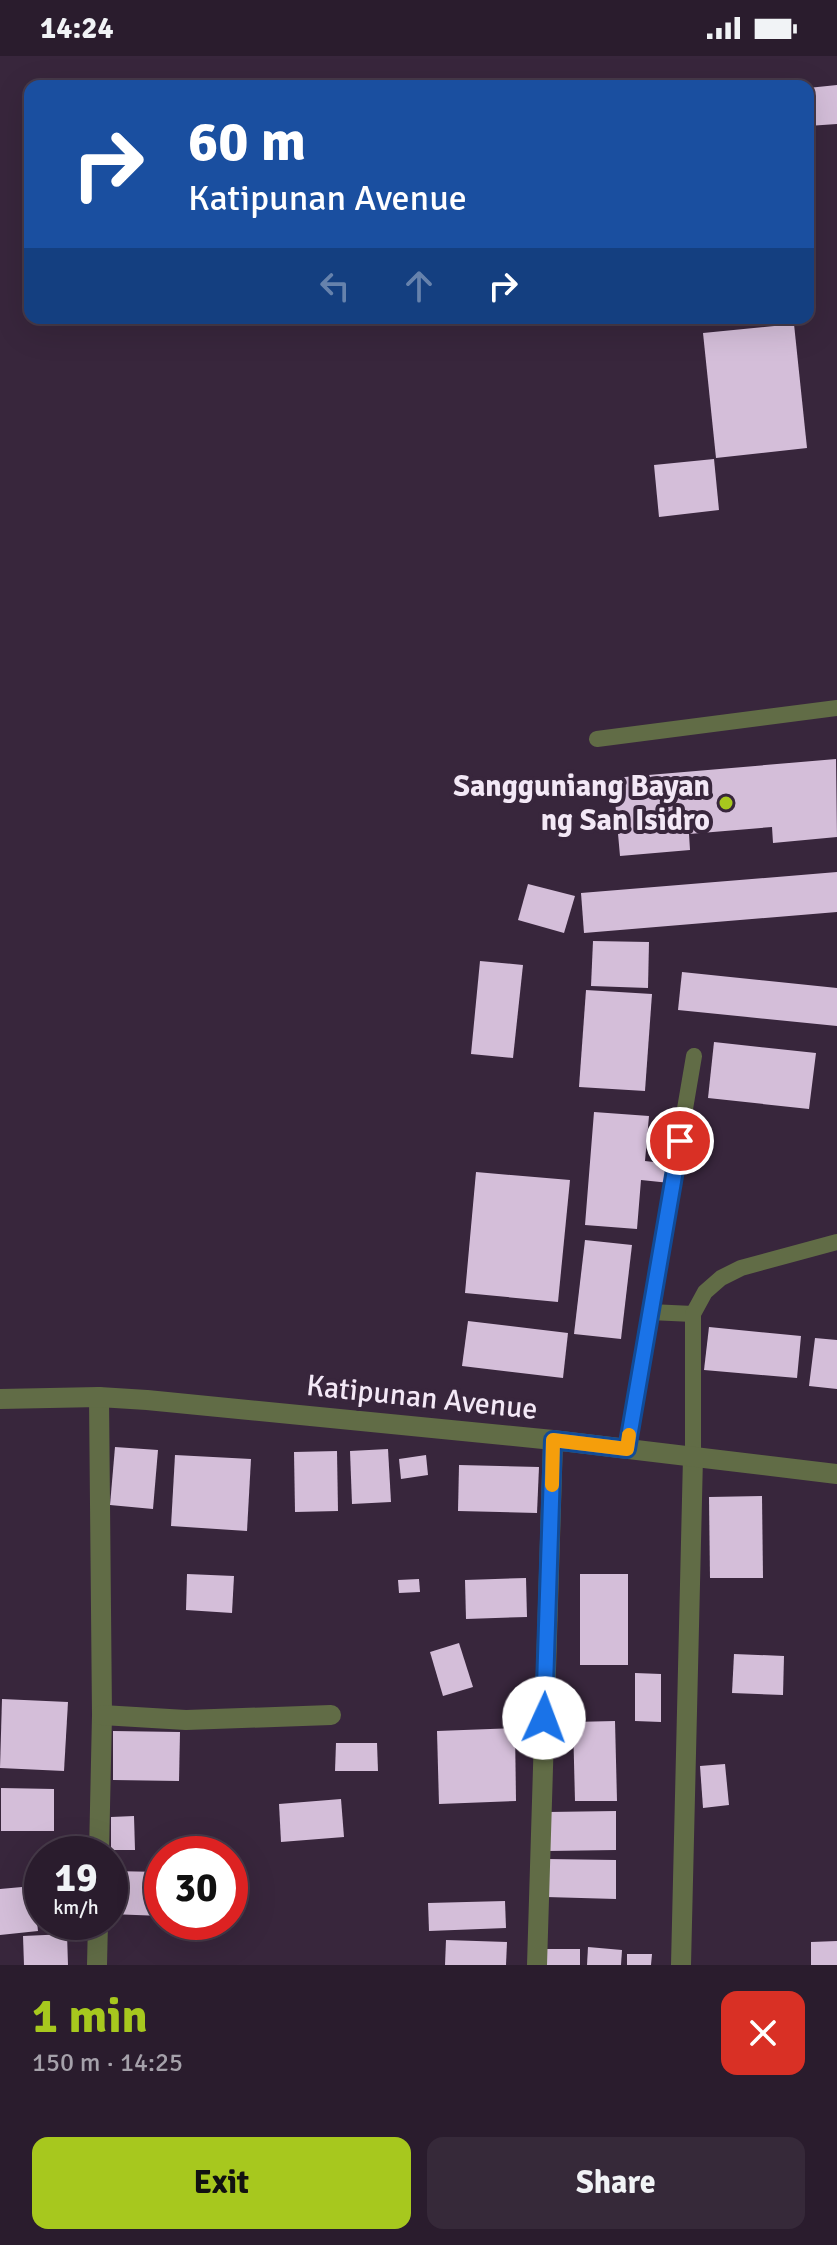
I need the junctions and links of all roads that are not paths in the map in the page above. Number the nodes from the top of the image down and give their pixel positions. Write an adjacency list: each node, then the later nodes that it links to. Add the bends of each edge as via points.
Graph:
1 (837, 708): 2 (lane)
2 (597, 739)
3 (694, 1056): 5 (lane)
4 (837, 1242): 6 (lane, via 741,1268 705,1292)
5 (650, 1312): 6 (lane); 10 (lane)
6 (693, 1314): 11 (lane)
7 (99, 1397): 8 (street, Katipunan Avenue); 9 (street, Katipunan Avenue); 13 (street)
8 (0, 1399)
9 (553, 1440): 10 (street, Katipunan Avenue); 18 (street)
10 (627, 1449): 11 (street, Katipunan Avenue)
11 (693, 1457): 12 (street, Katipunan Avenue); 19 (street)
12 (837, 1474)
13 (102, 1715): 14 (street, via 186,1720); 15 (street)
14 (331, 1715)
15 (99, 1836)
16 (98, 1940): 17 (street)
17 (97, 1965)
18 (537, 1965)
19 (681, 1965)

